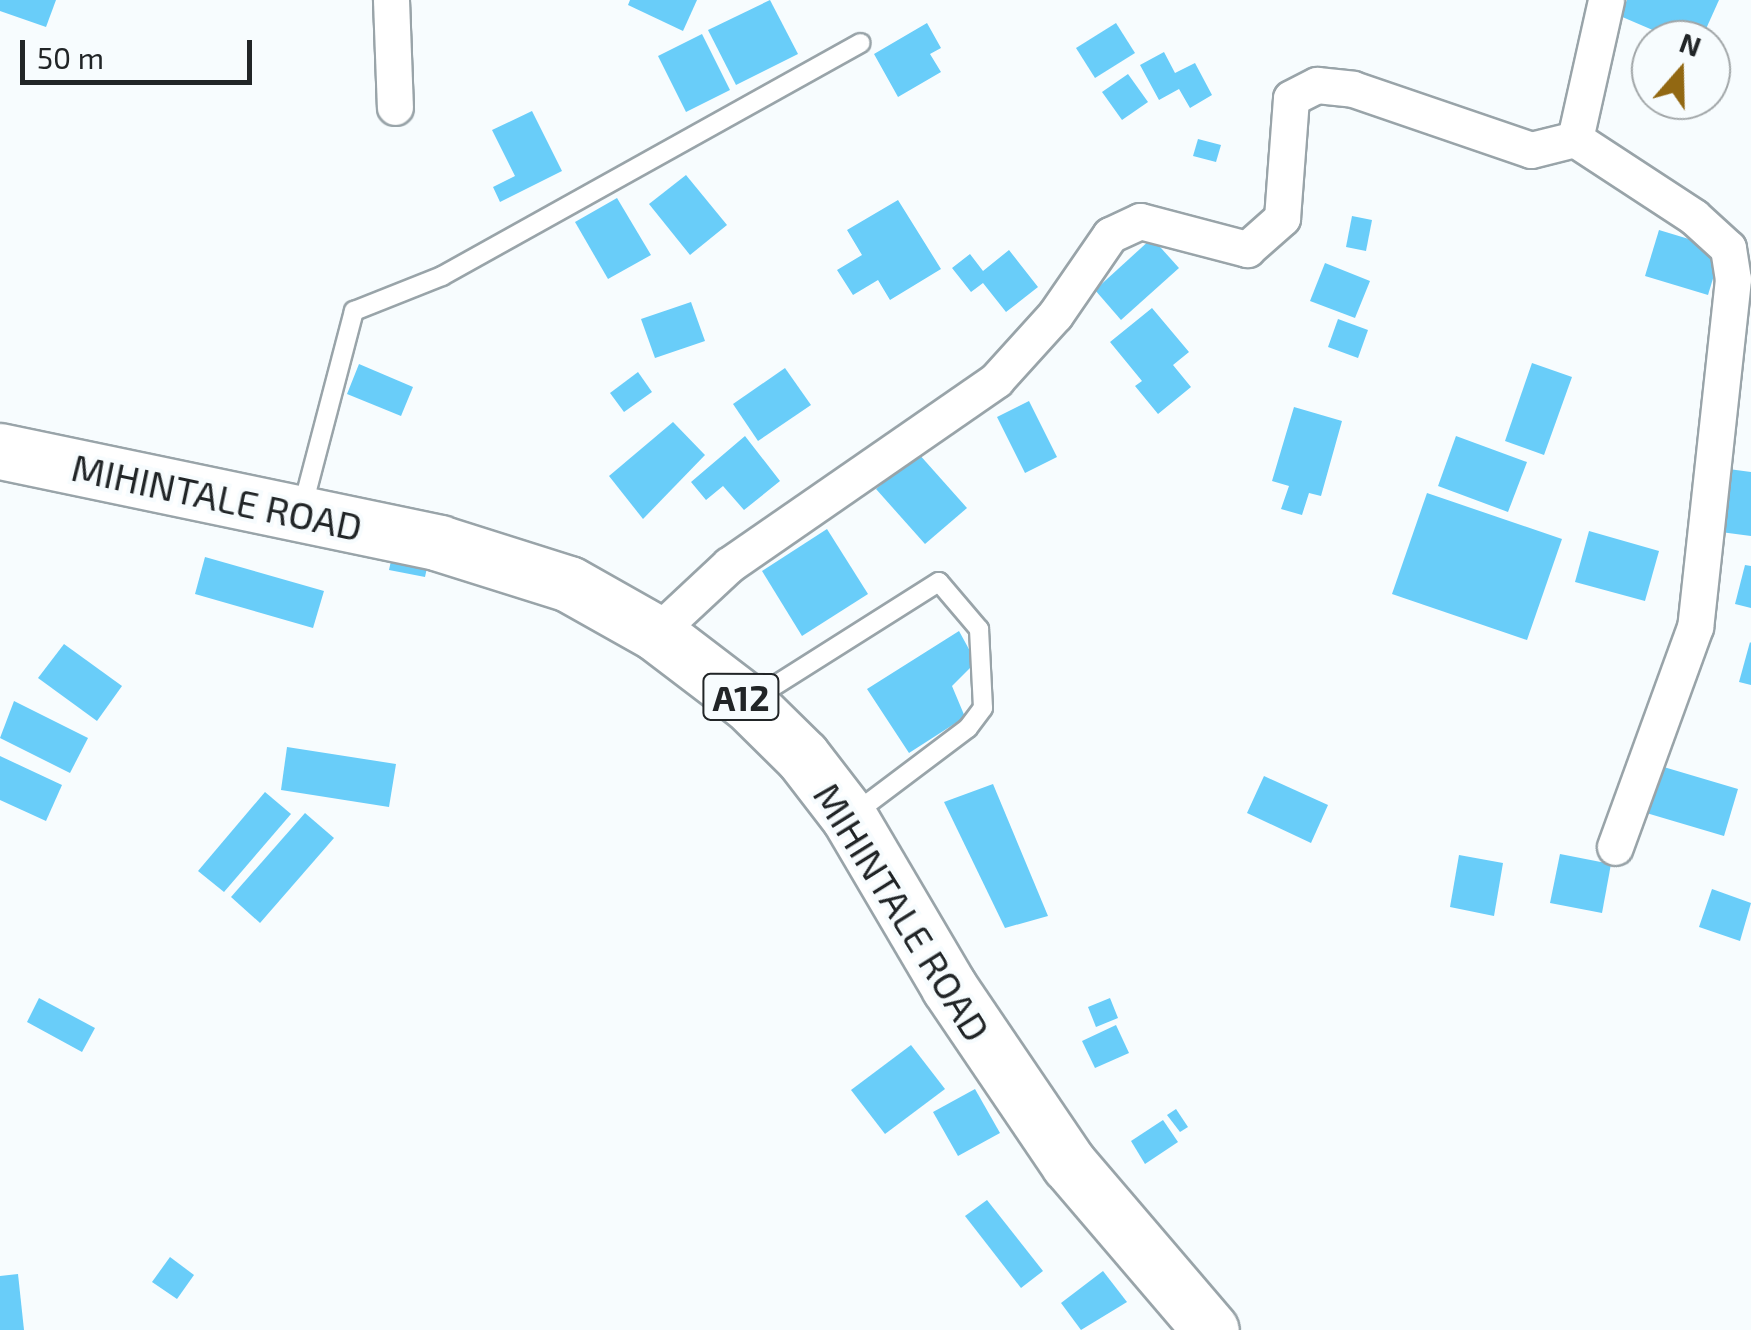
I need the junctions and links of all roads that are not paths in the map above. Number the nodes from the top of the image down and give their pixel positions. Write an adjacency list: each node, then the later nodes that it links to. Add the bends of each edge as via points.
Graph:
1 (391, 0): 4 (street)
2 (1606, 0): 5 (street)
3 (860, 44): 7 (lane, via 442,276 354,311)
4 (395, 108)
5 (1575, 140): 8 (street, via 1531,150 1353,89 1317,85 1291,98 1282,218 1247,249 1140,221 1110,234 1055,315 996,380 729,566); 11 (street, via 1694,216 1728,248 1733,279 1695,626)
6 (0, 452): 7 (highway, MIHINTALE ROAD / A12)
7 (301, 515): 8 (highway, MIHINTALE ROAD / A12, via 508,562 569,584)
8 (656, 633): 9 (highway, MIHINTALE ROAD / A12)
9 (748, 702): 10 (highway, MIHINTALE ROAD / A12); 10 (lane, via 939,582 979,629 983,708 968,728)
10 (849, 817): 12 (highway, MIHINTALE ROAD / A12, via 1004,1074 1124,1233)
11 (1615, 847)
12 (1211, 1330)

